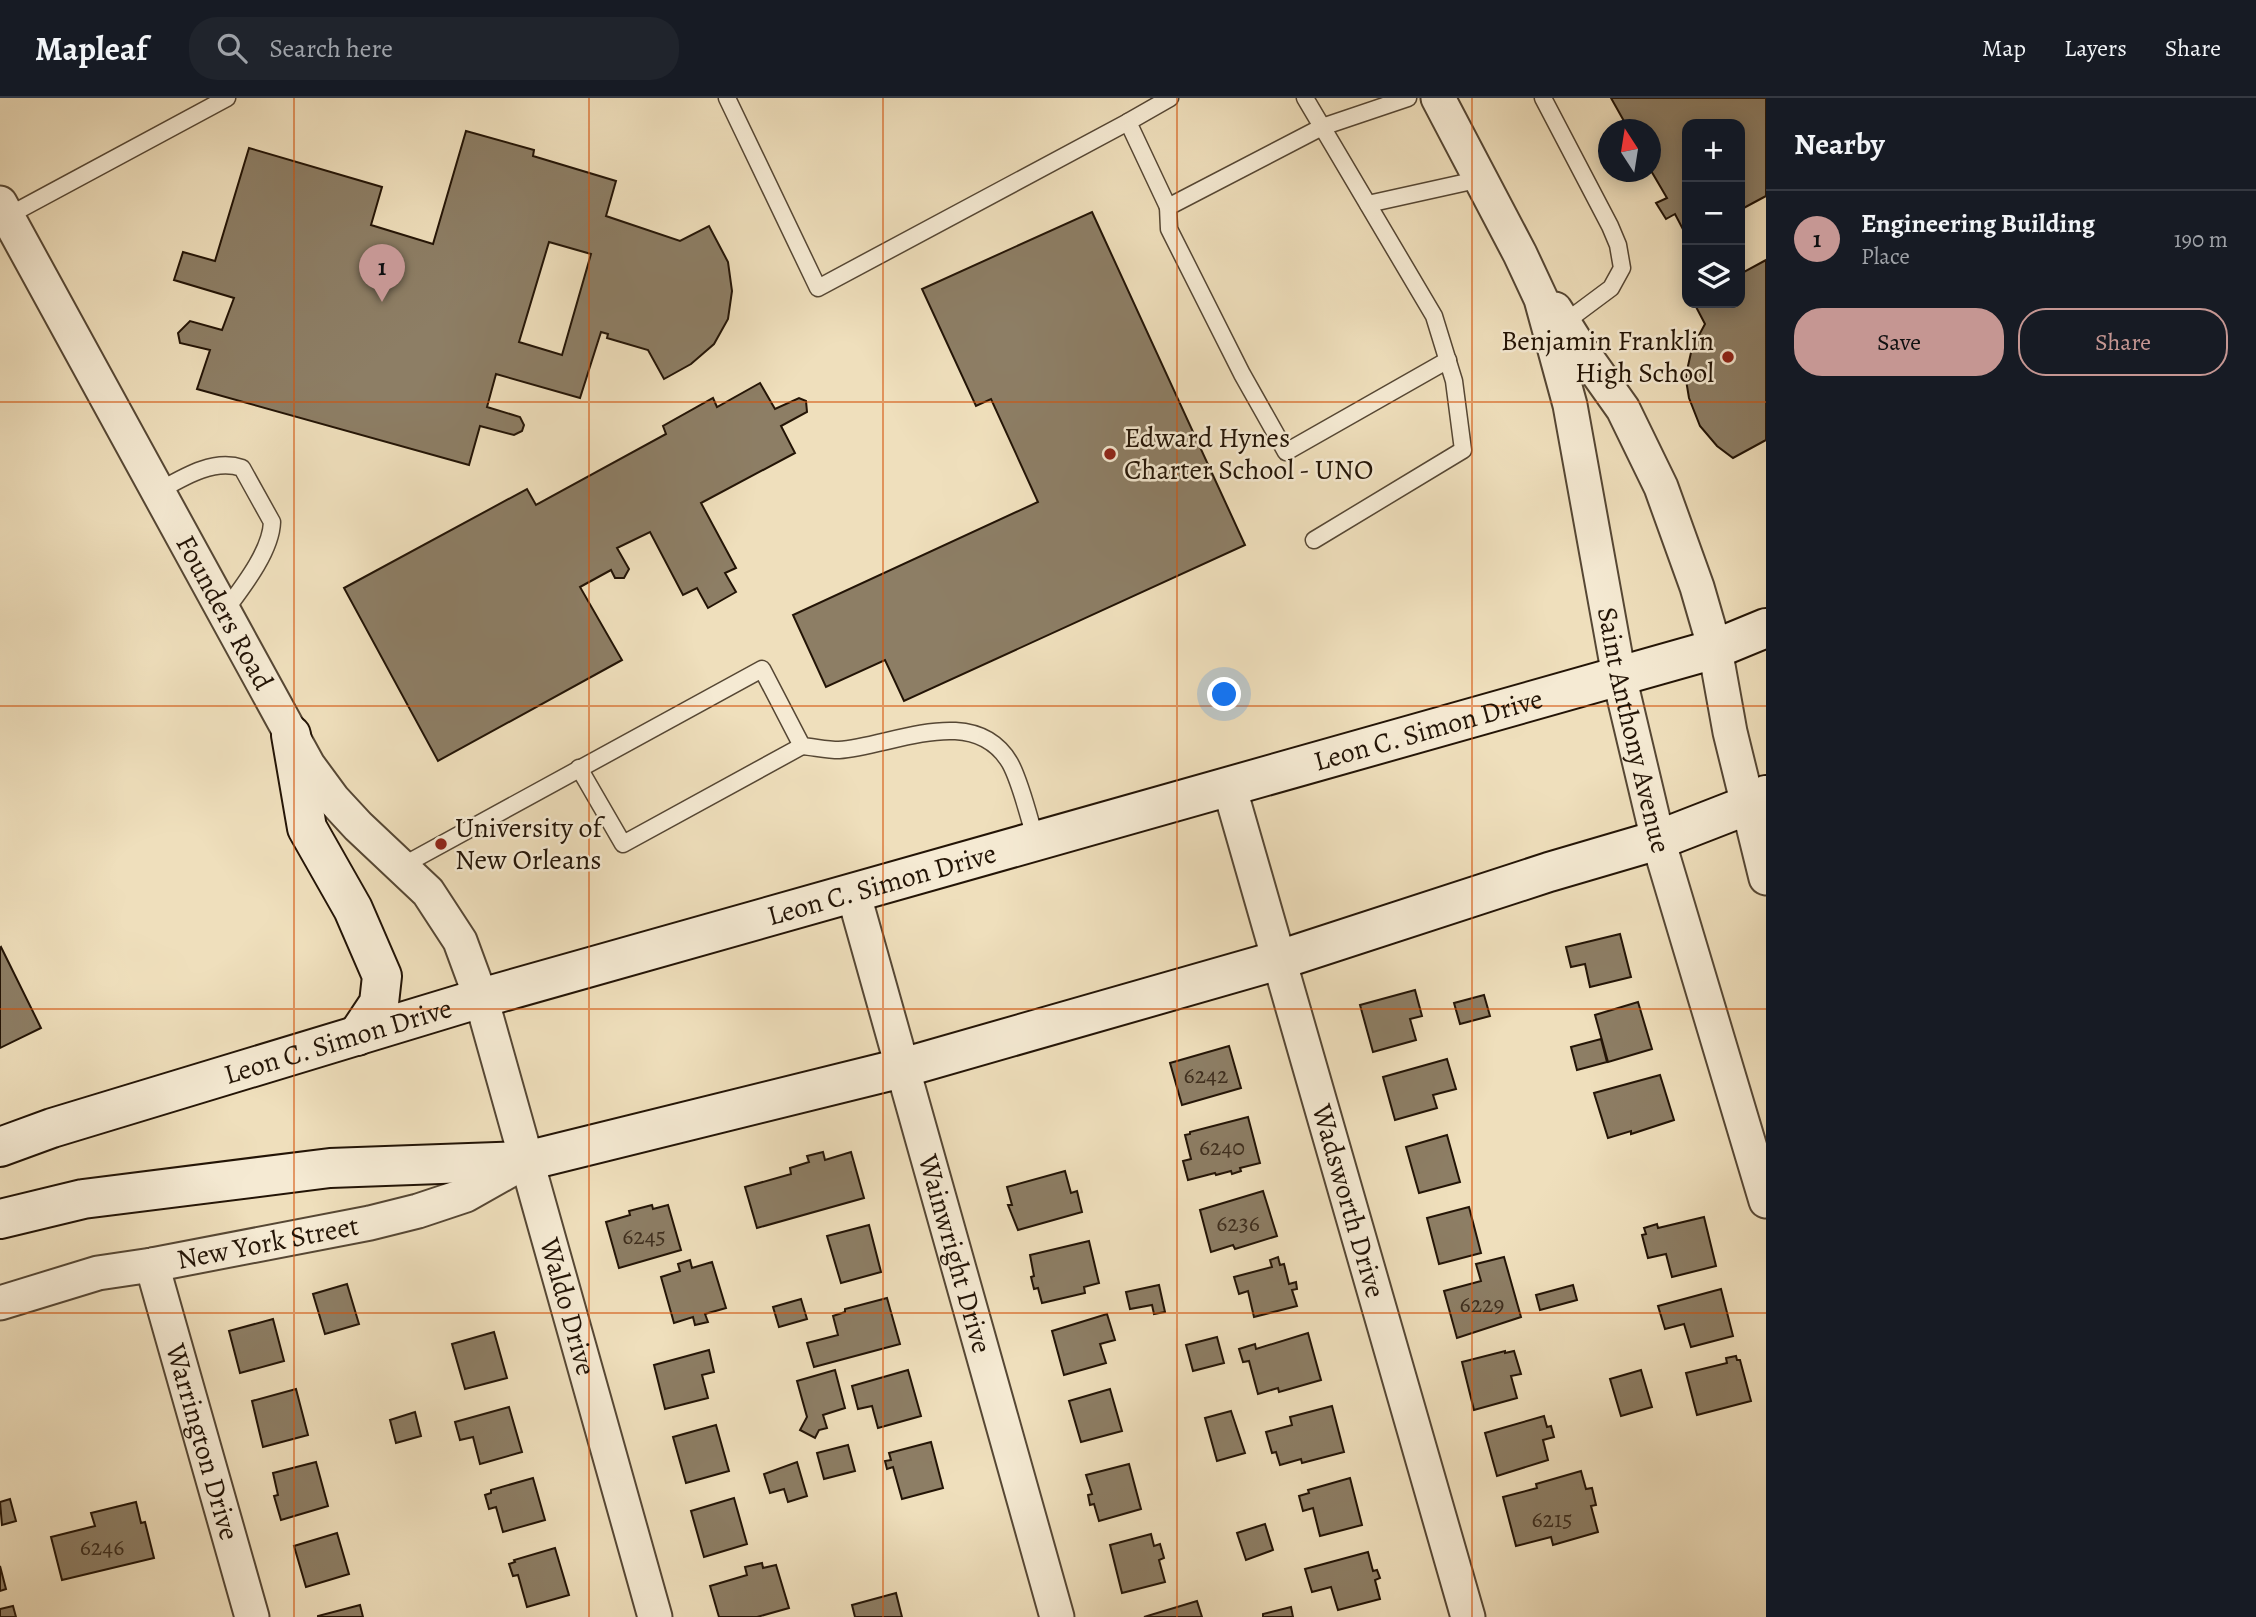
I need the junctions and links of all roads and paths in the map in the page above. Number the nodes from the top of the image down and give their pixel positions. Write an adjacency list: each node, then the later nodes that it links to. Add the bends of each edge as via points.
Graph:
1 (227, 98): 13 (lane)
2 (727, 98): 8 (lane, via 818,288)
3 (1170, 98): 8 (lane)
4 (1305, 98): 9 (lane)
5 (1408, 98): 9 (lane)
6 (1438, 98): 10 (street, Saint Anthony Avenue)
7 (1543, 98): 15 (lane, via 1610,226 1622,268 1611,288)
8 (1128, 122): 12 (lane)
9 (1321, 128): 11 (lane); 12 (lane)
10 (1481, 178): 11 (lane); 14 (street, Saint Anthony Avenue)
11 (1368, 204): 16 (lane, via 1434,316)
12 (1168, 207): 16 (lane, via 1169,229 1286,452)
13 (2, 213): 17 (street, Founders Road)
14 (1520, 254): 15 (street, Saint Anthony Avenue); 22 (street, Saint Anthony Avenue, via 1541,299 1570,405)
15 (1564, 323): 21 (street, Saint Anthony Avenue, via 1623,409 1661,487)
16 (1448, 360): 18 (lane, via 1463,450)
17 (157, 492): 19 (street, Founders Road); 19 (lane, via 192,473 229,463 242,468 272,522 272,532 249,578)
18 (1314, 540)
19 (224, 612): 23 (street, Founders Road)
20 (1766, 628): 21 (main road, Leon C. Simon Drive)
21 (1715, 649): 22 (main road, Leon C. Simon Drive); 27 (street, Saint Anthony Avenue, via 1730,732)
22 (1619, 676): 26 (main road, Leon C. Simon Drive); 28 (street, Saint Anthony Avenue)
23 (291, 735): 30 (street, Founders Road, via 333,799); 35 (main road, via 307,828 352,909 382,976 379,1003)
24 (802, 746): 25 (lane, via 623,844); 25 (lane, via 762,669); 29 (lane, via 839,750 912,735 955,731 981,735 1003,752 1012,766)
25 (579, 768): 30 (lane)
26 (1229, 786): 29 (main road, Leon C. Simon Drive); 33 (street, Wadsworth Drive)
27 (1757, 800): 28 (main road); 31 (street, Saint Anthony Avenue)
28 (1658, 840): 33 (main road); 39 (street, Saint Anthony Avenue)
29 (1036, 841): 32 (main road, Leon C. Simon Drive)
30 (402, 866): 34 (street, Founders Road, via 428,892 460,941)
31 (1766, 878)
32 (853, 892): 34 (main road, Leon C. Simon Drive); 36 (street, Wainwright Drive)
33 (1279, 960): 36 (main road); 46 (street, Wadsworth Drive)
34 (481, 998): 35 (main road, Leon C. Simon Drive); 38 (street, Waldo Drive)
35 (357, 1035): 37 (main road, Leon C. Simon Drive)
36 (902, 1068): 38 (main road); 45 (street, Wainwright Drive)
37 (0, 1147)
38 (526, 1161): 40 (main road, via 330,1168 82,1199); 41 (street, New York Street, via 466,1195 418,1211); 44 (street, Waldo Drive)
39 (1766, 1201)
40 (0, 1219)
41 (152, 1265): 42 (street, New York Street, via 98,1273); 43 (street, Warrington Drive)
42 (0, 1303)
43 (252, 1617)
44 (655, 1617)
45 (1058, 1617)
46 (1468, 1617)

